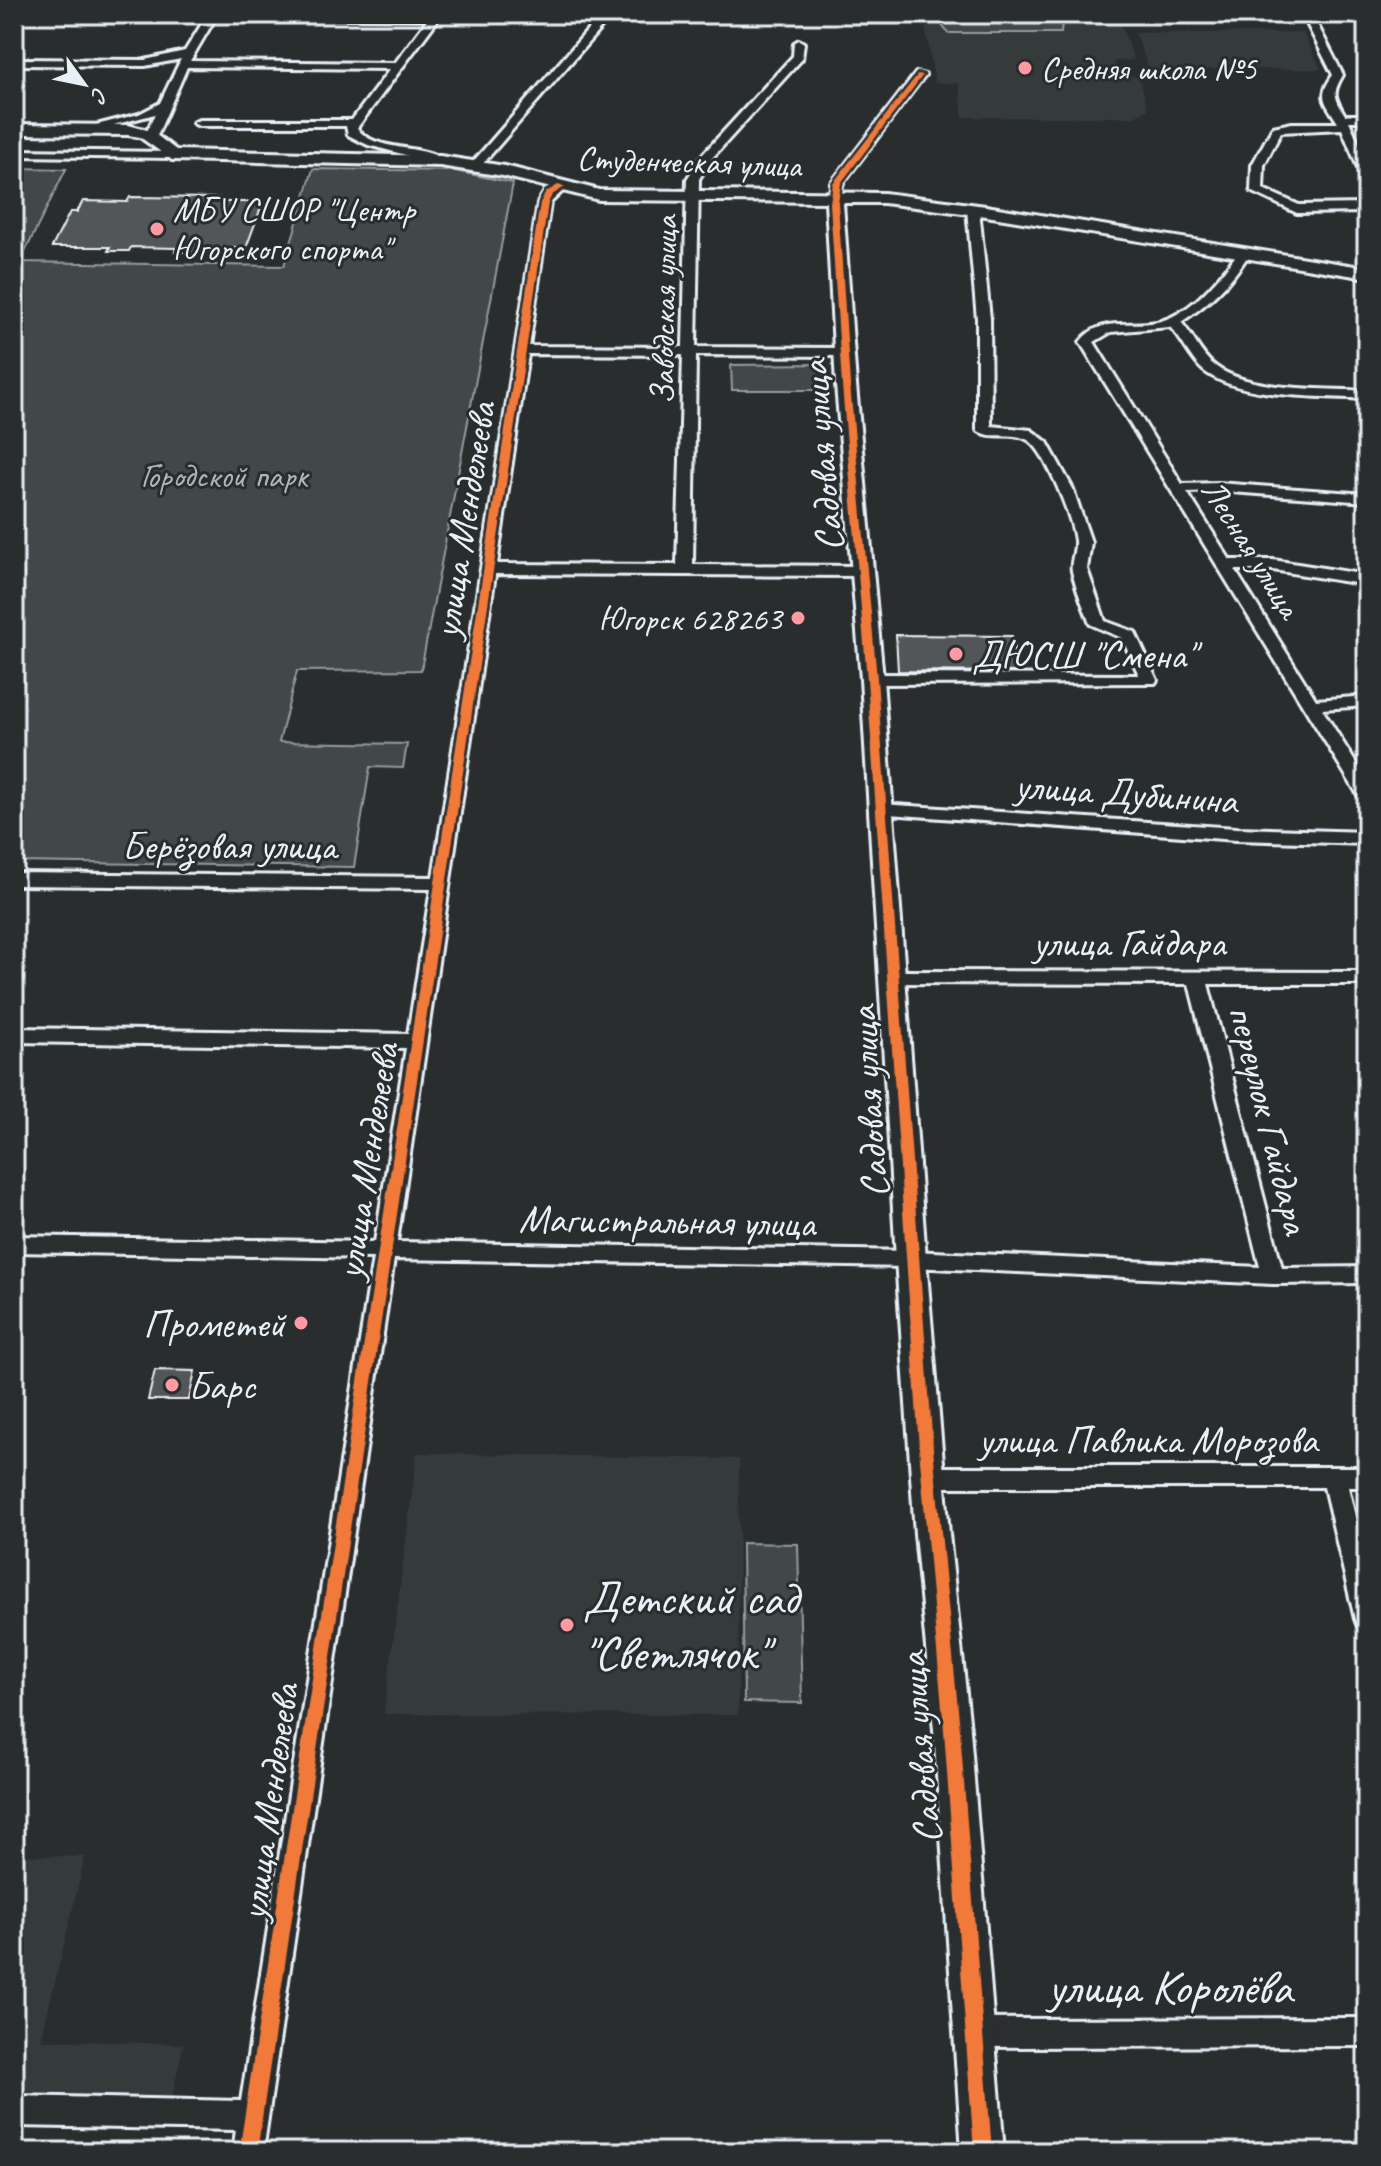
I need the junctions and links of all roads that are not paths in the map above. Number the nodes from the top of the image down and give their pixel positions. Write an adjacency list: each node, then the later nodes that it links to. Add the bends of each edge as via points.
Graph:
1 (112, 14): 2 (street)
2 (149, 14)
3 (203, 14): 4 (street)
4 (213, 14): 7 (street); 9 (street)
5 (608, 14): 24 (street)
6 (1307, 14): 15 (street, via 1338,75 1328,93)
7 (437, 15): 11 (street)
8 (799, 43): 27 (street, Заводская улица, via 798,57 701,164 693,179)
9 (185, 59): 10 (street); 11 (street); 13 (street)
10 (14, 62)
11 (397, 66): 17 (street)
12 (920, 75): 28 (street, via 837,183)
13 (166, 104): 19 (street, via 143,116); 20 (street)
14 (1367, 118): 15 (street)
15 (1344, 122): 25 (street); 29 (street, via 1272,133 1258,165 1257,191 1297,209)
16 (199, 123): 17 (street)
17 (353, 123): 23 (street, via 352,133 358,137)
18 (14, 129): 19 (street)
19 (87, 129): 20 (street, via 128,130)
20 (150, 138): 22 (street)
21 (14, 153): 22 (street)
22 (172, 155): 23 (street, Студенческая улица)
23 (440, 161): 24 (street, Студенческая улица)
24 (476, 165): 26 (street, Студенческая улица)
25 (1367, 175)
26 (561, 187): 27 (street, Студенческая улица, via 599,195); 34 (street, улица Менделеева, via 544,203)
27 (693, 196): 28 (street, Студенческая улица); 35 (street, Заводская улица)
28 (834, 197): 30 (street, Студенческая улица); 36 (street, Садовая улица)
29 (1367, 208)
30 (973, 209): 31 (street, Студенческая улица); 45 (street, via 982,287 984,430 1026,433 1040,442 1074,513 1083,542 1079,569 1098,624 1129,635 1149,680)
31 (1243, 254): 32 (street, Студенческая улица); 33 (street, via 1200,301)
32 (1367, 273)
33 (1172, 321): 37 (street, via 1207,366 1226,377); 38 (street, Лесная улица, via 1106,330 1090,335 1087,342)
34 (522, 350): 35 (street); 41 (street, улица Менделеева)
35 (691, 351): 36 (street); 42 (street, Заводская улица)
36 (844, 352): 43 (street, Садовая улица)
37 (1367, 395)
38 (1179, 488): 39 (street); 40 (street, Лесная улица)
39 (1367, 498)
40 (1228, 565): 44 (street, via 1273,565); 47 (street, Лесная улица)
41 (488, 569): 42 (street); 52 (street, улица Менделеева)
42 (685, 569): 43 (street)
43 (864, 571): 45 (street, Садовая улица)
44 (1367, 580)
45 (872, 679): 49 (street, Садовая улица)
46 (1367, 701): 47 (street)
47 (1314, 705): 48 (street, Лесная улица)
48 (1367, 795)
49 (881, 809): 50 (street, улица Дубинина); 53 (street, Садовая улица)
50 (1367, 838)
51 (14, 879): 52 (street, Берёзовая улица)
52 (443, 883): 57 (street, улица Менделеева)
53 (891, 977): 55 (street, улица Гайдара); 60 (street, Садовая улица)
54 (1367, 978): 55 (street, улица Гайдара)
55 (1197, 979): 62 (street, переулок Гайдара)
56 (14, 1035): 57 (street)
57 (418, 1041): 59 (street, улица Менделеева)
58 (14, 1244): 59 (street, Магистральная улица)
59 (385, 1251): 60 (street, Магистральная улица); 70 (street, улица Менделеева)
60 (911, 1259): 62 (street, Магистральная улица); 63 (street, Садовая улица)
61 (1367, 1275): 62 (street, Магистральная улица)
62 (1273, 1276)
63 (928, 1477): 64 (street, улица Павлика Морозова); 68 (street, Садовая улица)
64 (1334, 1477): 65 (street, улица Павлика Морозова); 66 (street)
65 (1367, 1477)
66 (1367, 1619)
67 (1367, 2032): 68 (street, улица Королёва)
68 (973, 2033): 72 (street, Садовая улица)
69 (14, 2111): 70 (street)
70 (254, 2116): 71 (street, улица Менделеева)
71 (248, 2152)
72 (983, 2152)

